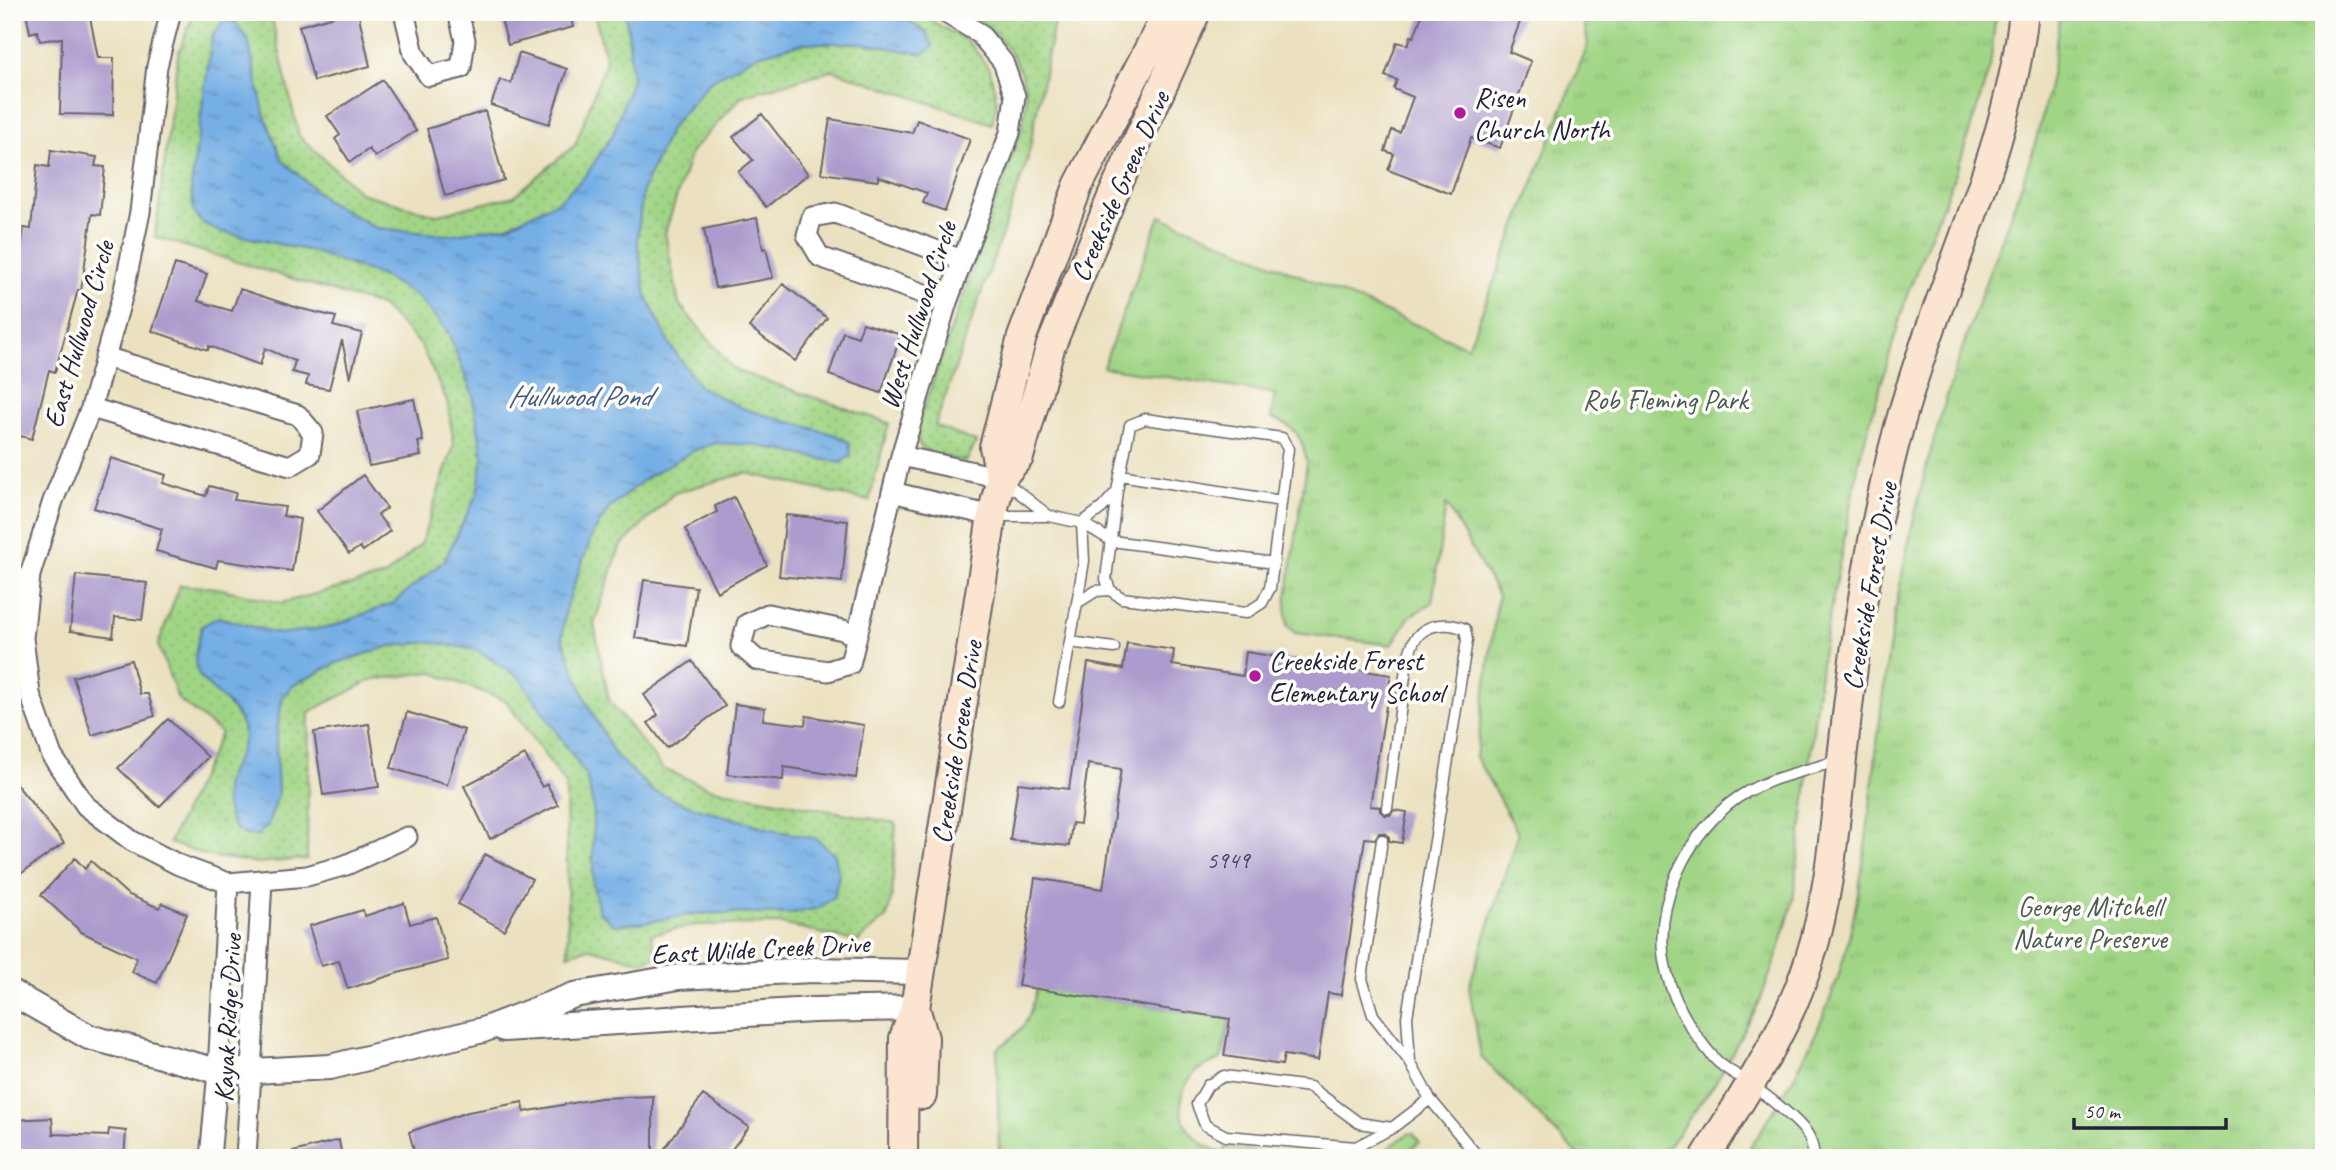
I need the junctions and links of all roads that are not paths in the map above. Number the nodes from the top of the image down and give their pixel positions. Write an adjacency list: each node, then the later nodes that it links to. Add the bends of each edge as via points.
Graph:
1 (171, 12): 10 (street, East Hullwood Circle, via 157,66 140,212)
2 (404, 12): 3 (street, via 414,54 429,76 461,68 465,40)
3 (458, 12)
4 (944, 12): 8 (street, West Hullwood Circle, via 979,33 1003,62 1014,96 1010,133)
5 (1168, 12): 14 (main road, Creekside Green Drive, via 1079,186 1022,337 994,447)
6 (1196, 12): 14 (main road, Creekside Green Drive, via 1050,348 1018,457)
7 (2024, 12): 29 (main road, Creekside Forest Drive, via 2001,132 1926,339 1891,460 1858,618)
8 (962, 260): 9 (street, West Hullwood Circle); 9 (street, via 835,213 812,217 807,235 820,257)
9 (947, 302): 12 (street, West Hullwood Circle)
10 (105, 357): 11 (street, East Hullwood Circle); 11 (street, via 298,415 313,433 310,454 290,466)
11 (92, 408): 34 (street, East Hullwood Circle, via 53,501 30,575 23,638 30,694 52,757 86,806 132,841)
12 (901, 456): 14 (street); 16 (street, West Hullwood Circle)
13 (1120, 475): 15 (lane); 17 (lane); 17 (lane, via 1130,425 1145,419 1282,438 1288,449)
14 (1000, 478): 18 (main road, Creekside Green Drive); 19 (lane)
15 (1117, 491): 20 (lane); 21 (lane)
16 (892, 492): 18 (street); 25 (street, West Hullwood Circle)
17 (1282, 501): 22 (lane)
18 (992, 516): 19 (lane); 35 (main road, Creekside Green Drive)
19 (1049, 516): 20 (lane)
20 (1082, 523): 21 (lane); 24 (lane, via 1084,561)
21 (1112, 541): 22 (lane); 23 (lane, via 1106,579)
22 (1274, 563): 23 (lane, via 1262,603 1246,613 1122,598)
23 (1110, 590): 24 (lane, via 1096,591)
24 (1077, 603): 26 (lane)
25 (856, 636): 25 (street, West Hullwood Circle, via 850,664 828,671 757,660 741,646 747,624 768,614)
26 (1070, 642): 27 (lane); 28 (lane)
27 (1114, 648)
28 (1059, 702)
29 (1842, 760): 42 (main road, Creekside Forest Drive, via 1830,865 1812,950 1790,1012); 42 (lane, via 1767,781 1731,803 1704,830 1672,886 1664,920 1664,961 1677,1002 1718,1062)
30 (1387, 808): 39 (lane, via 1415,639 1430,626 1452,624 1465,629 1467,640 1407,1017)
31 (407, 837): 33 (street, East Hullwood Circle, via 346,865 307,876)
32 (1382, 840): 39 (lane, via 1362,979 1373,1015)
33 (262, 881): 34 (street, East Hullwood Circle); 41 (street, Kayak Ridge Drive)
34 (228, 883): 40 (street, Kayak Ridge Drive)
35 (921, 972): 37 (main road, Creekside Green Drive); 38 (street, East Wilde Creek Drive, via 813,970 679,977 573,995)
36 (12, 993): 40 (street, East Wilde Creek Drive, via 89,1037)
37 (915, 1008): 38 (street, East Wilde Creek Drive); 48 (main road, Creekside Green Drive, via 904,1038); 49 (main road, Creekside Green Drive, via 924,1038)
38 (483, 1030): 41 (street, East Wilde Creek Drive, via 330,1067)
39 (1410, 1062): 43 (lane)
40 (218, 1071): 41 (street, East Wilde Creek Drive); 46 (street, Kayak Ridge Drive)
41 (253, 1071): 47 (street, Kayak Ridge Drive)
42 (1752, 1085): 45 (main road, Creekside Forest Drive); 51 (lane, via 1809,1136)
43 (1430, 1099): 44 (lane); 50 (lane)
44 (1392, 1128): 44 (lane, via 1356,1147 1226,1136 1205,1125 1197,1104 1208,1085 1224,1076 1310,1087 1359,1123)
45 (1706, 1156)
46 (210, 1158)
47 (246, 1158)
48 (903, 1158)
49 (921, 1158)
50 (1479, 1158)
51 (1815, 1158)

